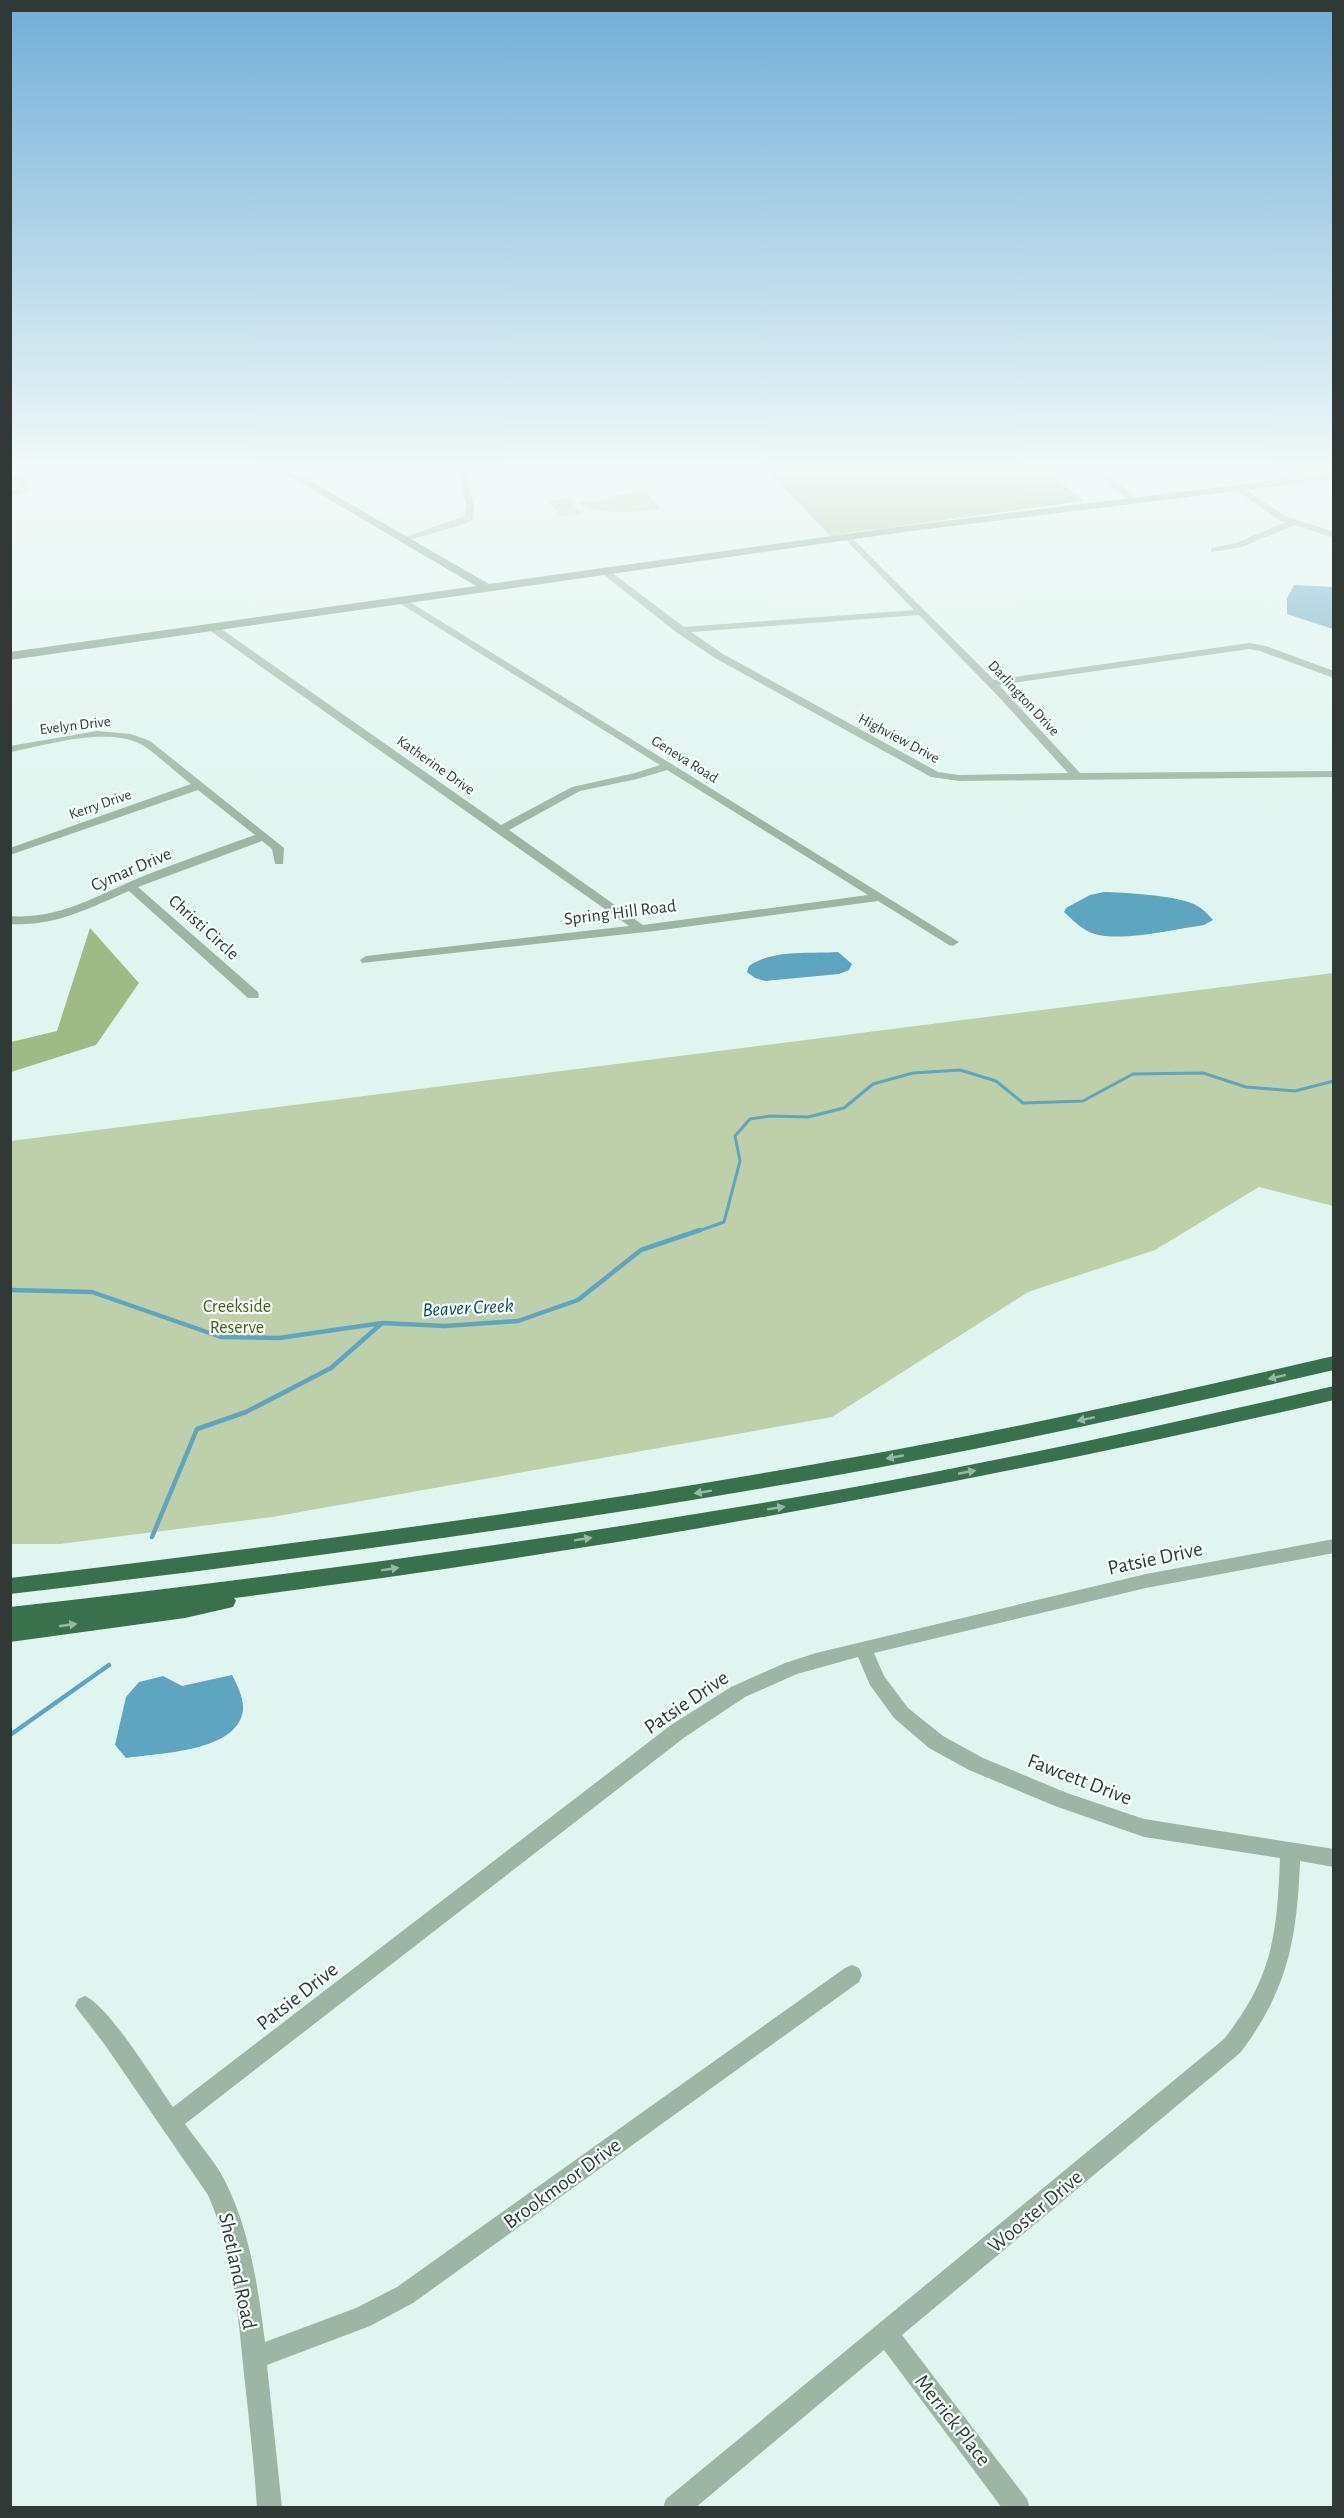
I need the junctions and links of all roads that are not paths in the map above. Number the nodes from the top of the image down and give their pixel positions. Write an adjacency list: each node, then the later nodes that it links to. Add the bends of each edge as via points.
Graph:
1 (489, 589): 2 (main road); 5 (main road)
2 (492, 589)
3 (627, 589): 8 (street, Highview Drive)
4 (896, 589): 6 (street, Darlington Drive)
5 (402, 601): 7 (main road); 13 (street, Geneva Road)
6 (921, 612): 8 (street); 11 (street, Darlington Drive)
7 (213, 628): 9 (main road); 17 (street, Katherine Drive)
8 (680, 630): 15 (street, Highview Drive, via 719,656 926,772 959,778)
9 (10, 656)
10 (1334, 675): 11 (street, via 1249,646)
11 (991, 683): 15 (street, Darlington Drive)
12 (10, 749): 16 (street, Evelyn Drive, via 92,735 130,736 146,742)
13 (668, 766): 17 (street, via 576,789); 22 (street, Geneva Road)
14 (1334, 774): 15 (street, Highview Drive)
15 (1076, 776)
16 (200, 785): 18 (street, Evelyn Drive); 19 (street, Kerry Drive)
17 (501, 830): 24 (street, Katherine Drive)
18 (264, 836): 20 (street, Evelyn Drive, via 278,848); 21 (street, Cymar Drive)
19 (10, 852)
20 (279, 861)
21 (130, 886): 23 (street, Cymar Drive, via 59,917); 27 (street, Christi Circle)
22 (878, 897): 24 (street, Spring Hill Road); 25 (street, Geneva Road)
23 (12, 922)
24 (640, 928): 26 (street, Spring Hill Road)
25 (953, 942)
26 (366, 960)
27 (253, 995)
28 (1334, 1364): 31 (highway, one-way to 31, via 994,1439 744,1485 477,1528)
29 (1334, 1393): 33 (highway, one-way to 29, via 864,1493)
30 (1334, 1546): 37 (street, Patsie Drive, via 1146,1581)
31 (115, 1574): 32 (highway); 34 (highway)
32 (10, 1577)
33 (333, 1577): 35 (highway); 36 (highway, one-way to 33, via 185,1610)
34 (10, 1586)
35 (10, 1616)
36 (10, 1633)
37 (863, 1648): 38 (street, Fawcett Drive, via 890,1701 921,1732 952,1752 1126,1823); 42 (street, Patsie Drive, via 791,1668 701,1714)
38 (1290, 1852): 39 (street, Fawcett Drive); 43 (street, Wooster Drive, via 1288,1918 1281,1957 1268,1995 1244,2032 1216,2061)
39 (1334, 1858)
40 (852, 1975): 44 (street, Brookmoor Drive, via 405,2295 362,2318)
41 (85, 2006): 42 (street, Shetland Road)
42 (171, 2122): 44 (street, Shetland Road, via 225,2205 245,2282)
43 (886, 2334): 46 (street, Wooster Drive); 47 (street, Merrick Place)
44 (254, 2358): 45 (street, Shetland Road)
45 (270, 2508)
46 (675, 2508)
47 (1018, 2508)

